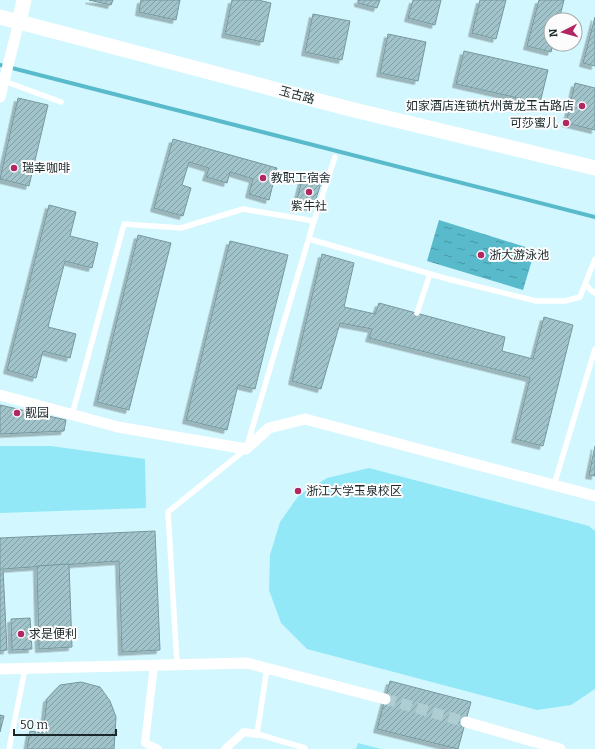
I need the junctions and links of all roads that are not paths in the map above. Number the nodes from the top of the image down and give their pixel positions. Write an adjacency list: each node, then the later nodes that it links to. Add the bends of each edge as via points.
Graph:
1 (24, 0): 3 (main road)
2 (0, 16): 3 (main road, 玉古路)
3 (18, 22): 4 (street); 8 (main road, 玉古路, via 350,109)
4 (5, 76): 5 (street); 6 (lane)
5 (0, 98)
6 (61, 102)
7 (335, 157): 9 (lane)
8 (595, 168)
9 (314, 221): 10 (lane); 18 (lane, via 243,209 181,228 124,224)
10 (309, 239): 12 (lane); 19 (lane)
11 (595, 259): 13 (lane)
12 (430, 274): 13 (lane, via 536,301 565,301 580,297); 15 (lane)
13 (585, 285): 14 (lane)
14 (595, 293)
15 (417, 313)
16 (595, 349): 20 (lane)
17 (0, 395): 18 (street)
18 (72, 415): 19 (street, via 118,427)
19 (246, 449): 20 (street, via 269,428 305,419); 23 (lane, via 168,512)
20 (554, 485): 21 (street)
21 (595, 496)
22 (154, 664): 23 (street); 26 (street); 31 (street, via 145,743)
23 (177, 664): 24 (street, via 246,663)
24 (267, 668): 27 (street); 29 (lane)
25 (0, 669): 26 (street)
26 (24, 669): 30 (lane)
27 (385, 699)
28 (466, 722): 34 (street)
29 (257, 734): 32 (street, via 244,732); 33 (lane)
30 (9, 749)
31 (158, 749)
32 (225, 749)
33 (305, 749)
34 (560, 749)

